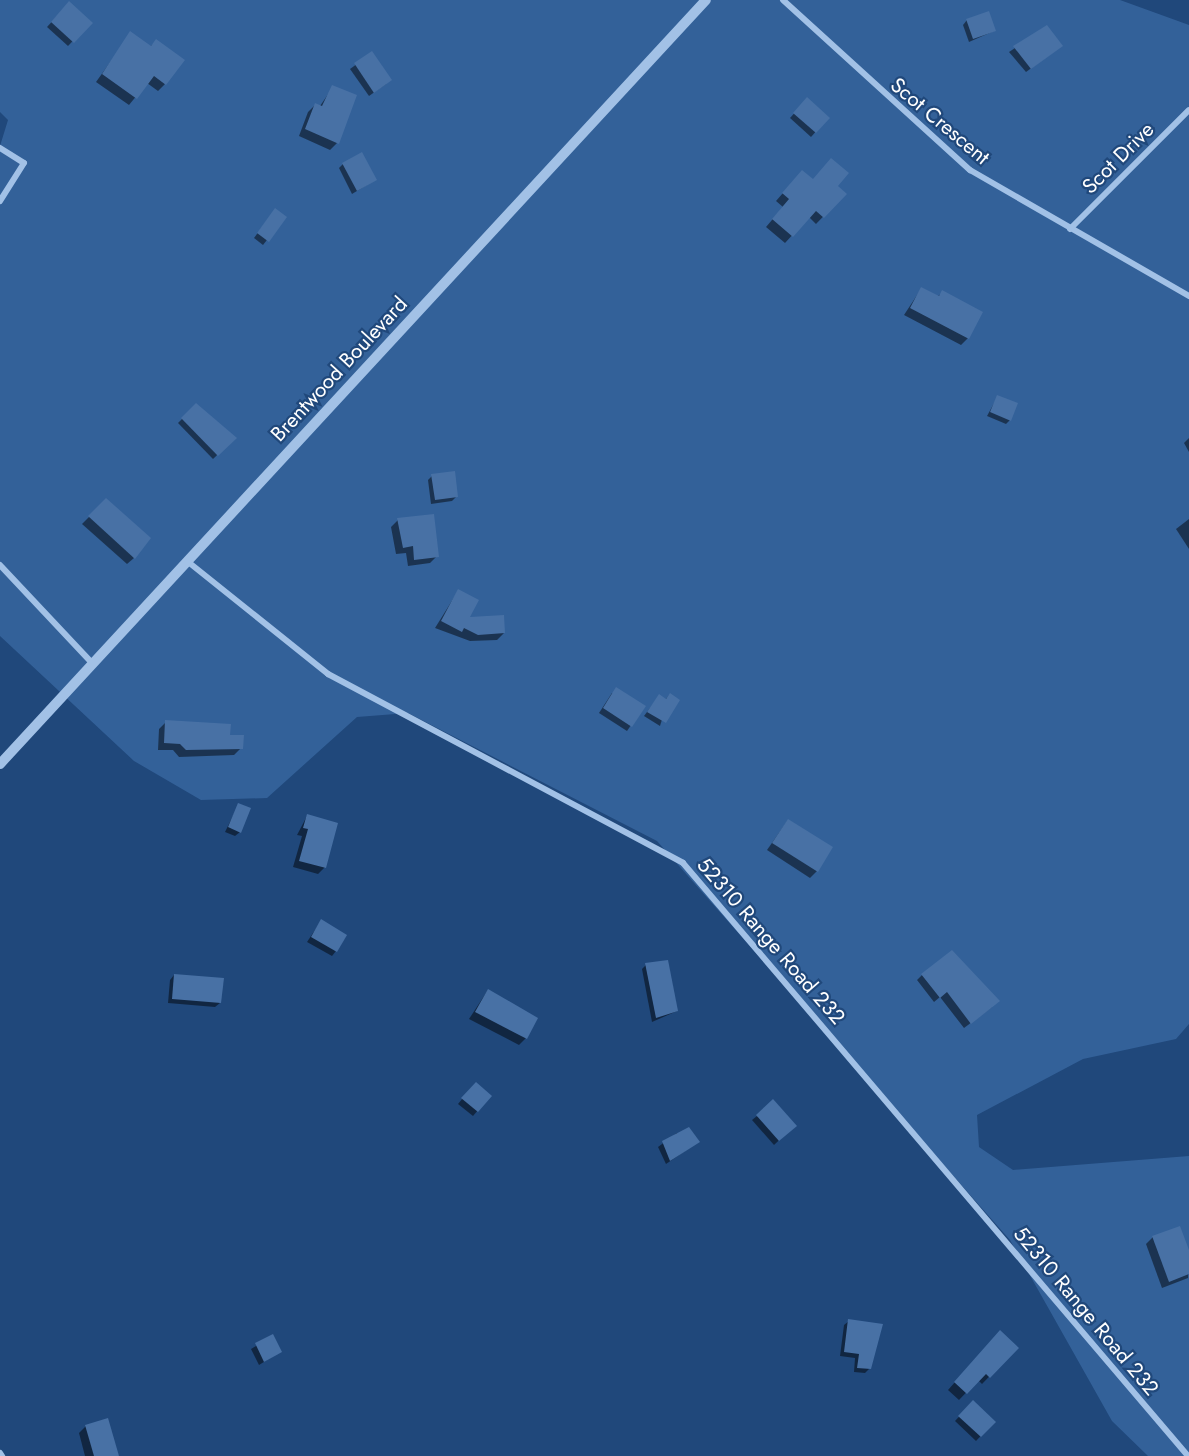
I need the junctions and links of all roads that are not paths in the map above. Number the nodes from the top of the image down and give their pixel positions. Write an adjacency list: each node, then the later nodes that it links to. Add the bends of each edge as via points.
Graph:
1 (706, 0): 8 (street, Brentwood Boulevard)
2 (783, 0): 6 (street, Scot Crescent, via 970,170)
3 (1189, 110): 6 (street, Scot Drive)
4 (0, 148): 5 (street, via 24,163)
5 (0, 201)
6 (1070, 228): 7 (street, Scot Crescent)
7 (1189, 296)
8 (188, 561): 10 (street, Brentwood Boulevard); 12 (street, 52310 Range Road 232, via 328,674 683,863)
9 (0, 565): 10 (street)
10 (94, 664): 11 (street, Brentwood Boulevard)
11 (0, 764)
12 (1188, 1456)

